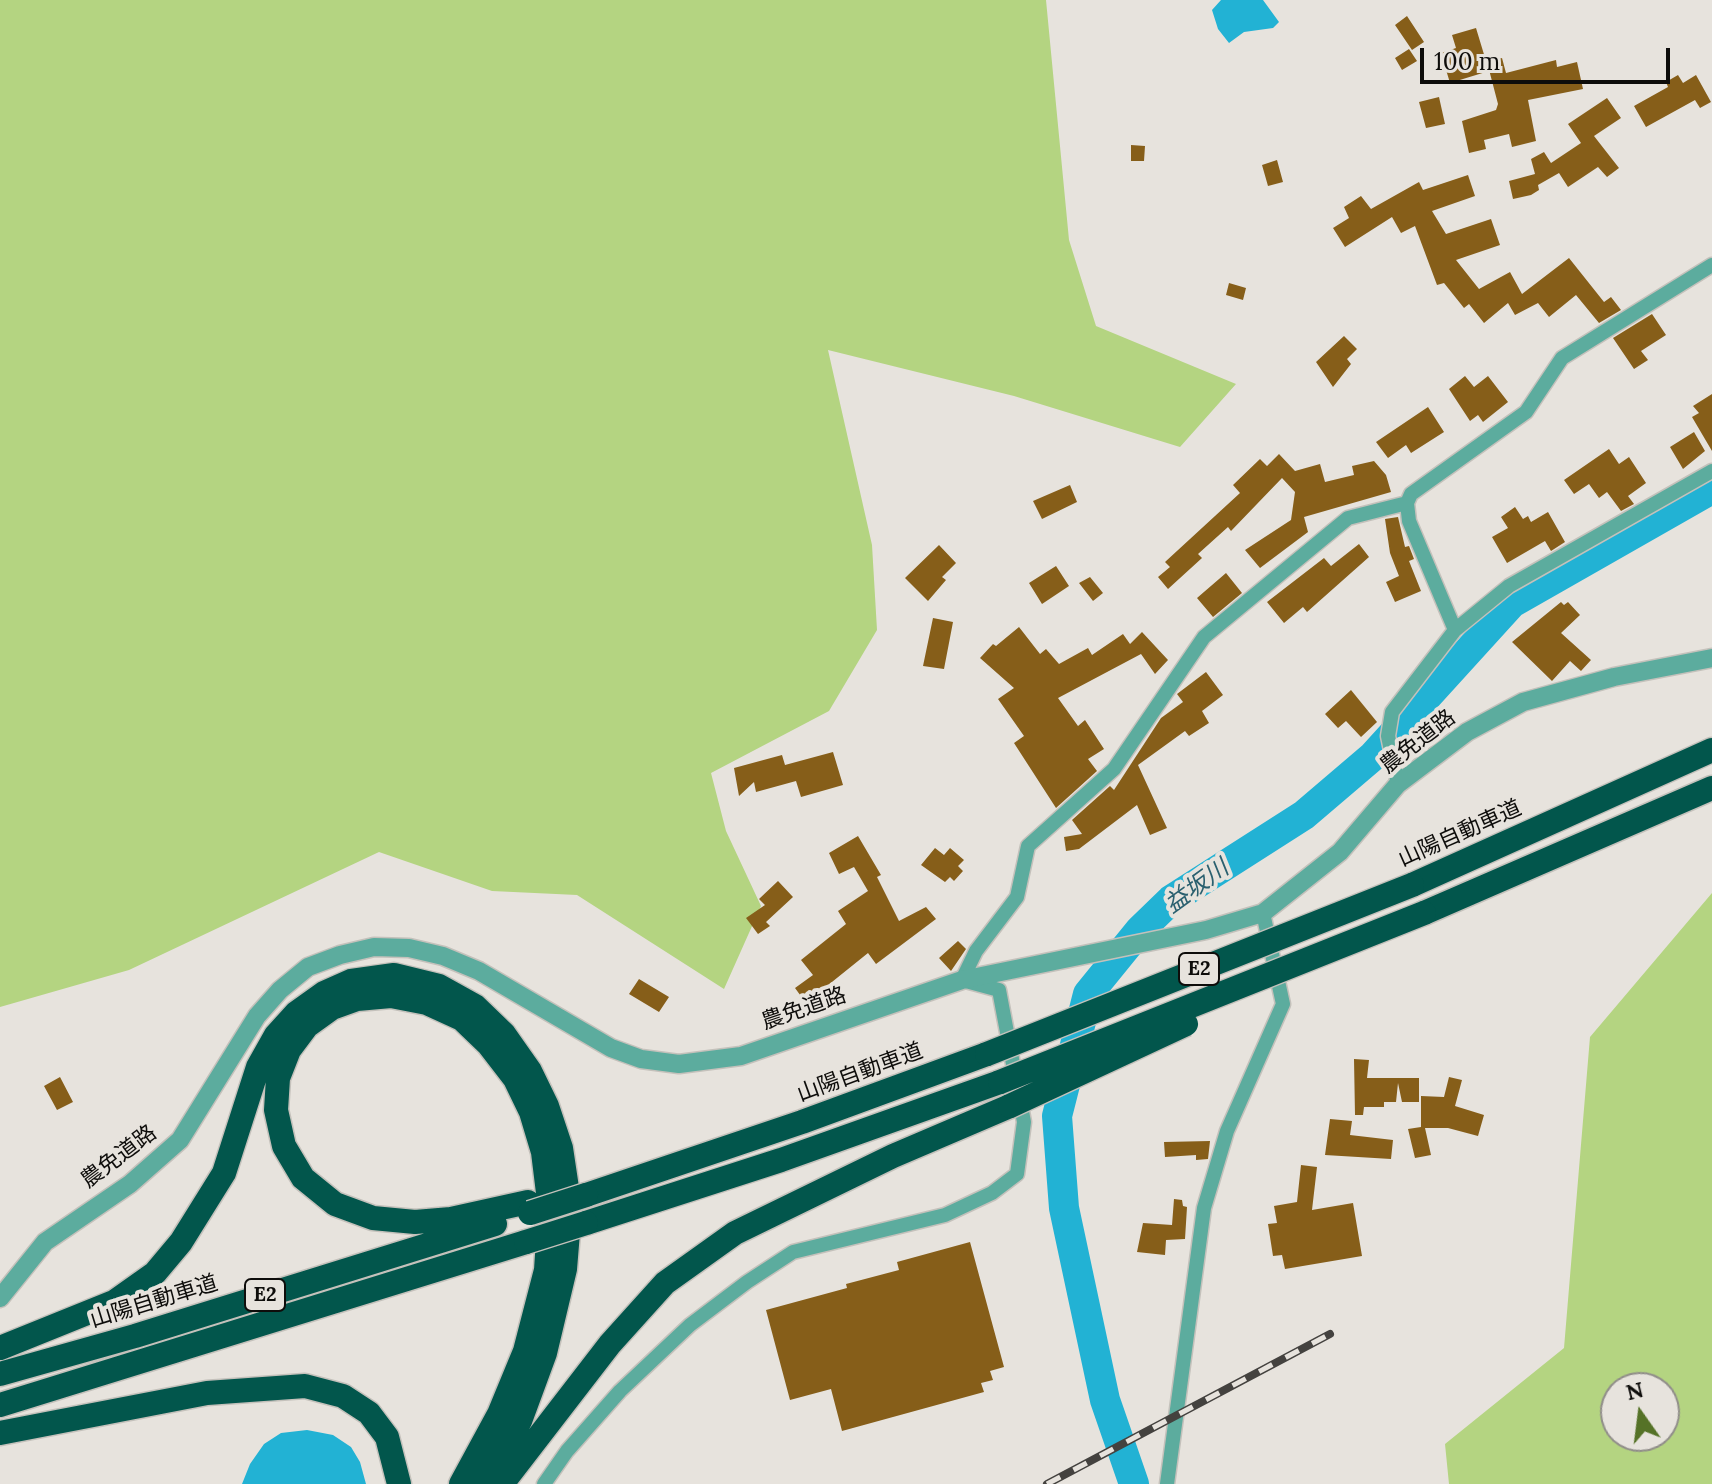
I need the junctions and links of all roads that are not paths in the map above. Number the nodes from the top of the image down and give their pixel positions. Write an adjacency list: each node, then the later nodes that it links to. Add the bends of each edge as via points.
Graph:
1 (1712, 265): 3 (street, via 1562,358 1526,412 1417,489)
2 (1712, 471): 4 (street, via 1509,586)
3 (1407, 503): 4 (street, via 1409,521); 11 (street, via 1348,518 1195,646 1114,769 1028,846 1017,897 976,951)
4 (1455, 630): 7 (street, via 1392,712 1388,736)
5 (1712, 658): 7 (street, 農免道路, via 1523,702 1467,732)
6 (1712, 750): 12 (highway, 山陽自動車道 / E2, bridge, via 1412,885 987,1054 586,1195)
7 (1398, 784): 9 (street, 農免道路, via 1340,852)
8 (1712, 788): 10 (highway, E2)
9 (1263, 913): 11 (street, 農免道路, via 1153,942); 23 (street, via 1283,1004 1227,1131 1204,1208)
10 (1424, 913): 16 (highway, E2, bridge, via 1000,1082 781,1160); 21 (highway, bridge, via 747,1226 665,1283 610,1344)
11 (962, 980): 13 (street, 農免道路, via 741,1056 679,1064 611,1048 479,971 443,956 374,947 340,955 308,967 280,990 257,1016 180,1140 130,1184 45,1242); 22 (street, via 999,990 1024,1122 1017,1174 992,1193 945,1215 793,1252 758,1274 690,1325 620,1391)
12 (529, 1207): 15 (highway, 山陽自動車道 / E2, via 135,1336); 19 (highway, via 415,1222 373,1218 335,1204 303,1178 284,1146 278,1078 289,1050 307,1026 357,999 391,996 427,1003 462,1019 488,1044 515,1079 531,1112 543,1152 550,1209 546,1270 525,1351)
13 (0, 1298)
14 (0, 1348): 20 (highway, via 114,1302 155,1273 224,1173 258,1067 296,1013 351,981 394,975 439,986 475,1006 504,1034 530,1071 561,1148 570,1208 565,1269 545,1353 520,1421)
15 (0, 1374)
16 (0, 1405)
17 (0, 1433): 18 (highway, via 207,1393 305,1386 343,1396 369,1413 387,1437)
18 (399, 1484)
19 (461, 1484)
20 (485, 1484)
21 (502, 1484)
22 (544, 1484)
23 (1167, 1484)

